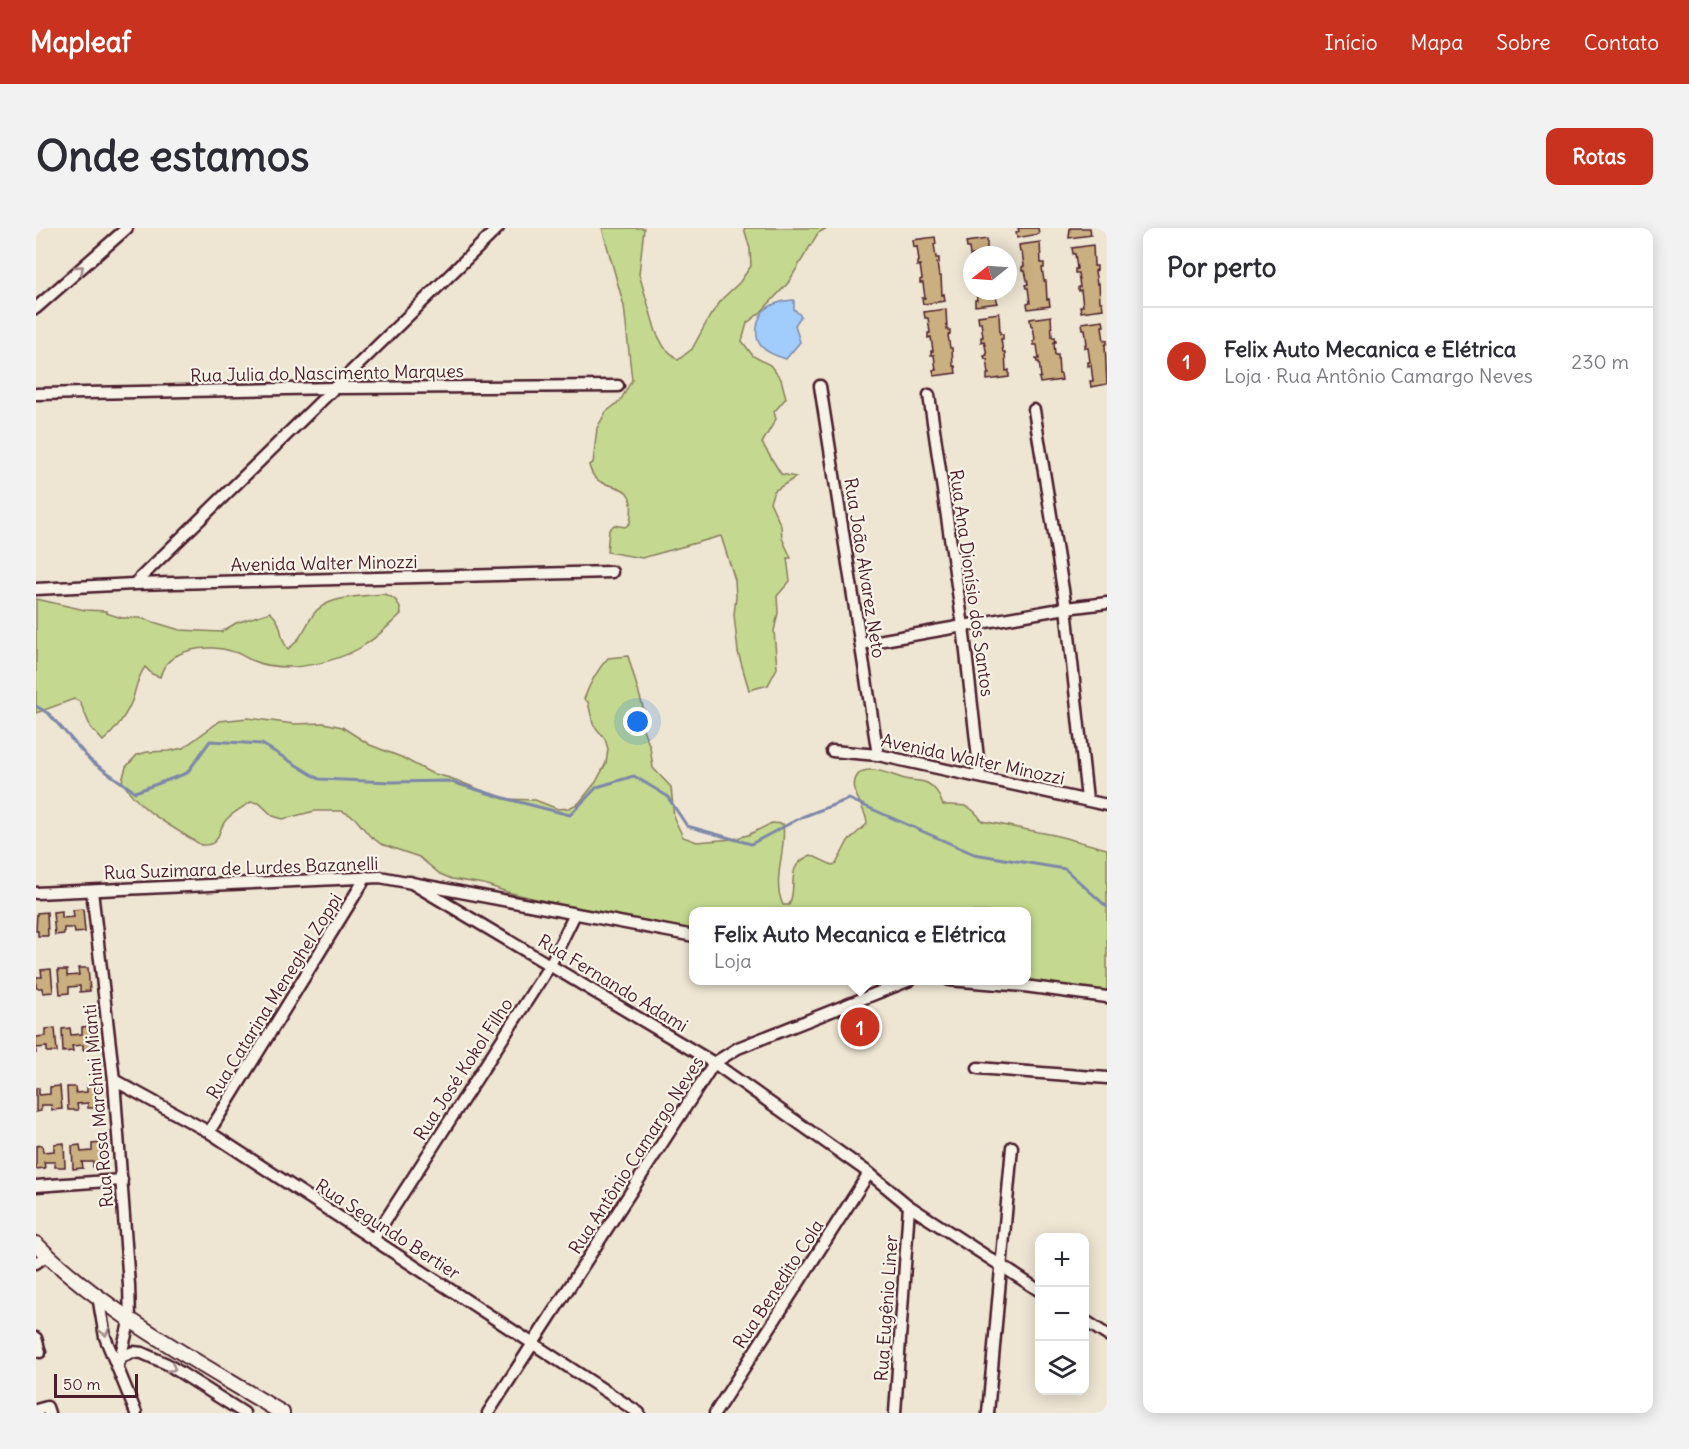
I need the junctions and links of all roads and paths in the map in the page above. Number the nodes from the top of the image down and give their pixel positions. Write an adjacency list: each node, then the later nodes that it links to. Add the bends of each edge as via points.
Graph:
1 (127, 228): 3 (street, one-way to 1)
2 (498, 228): 6 (street)
3 (36, 308)
4 (618, 386): 6 (street, Rua Julia do Nascimento Marques)
5 (820, 386): 16 (street, Rua João Alvarez Neto)
6 (334, 388): 7 (street, Rua Julia do Nascimento Marques); 11 (street)
7 (36, 394)
8 (929, 395): 15 (street, Rua Ana Dionísio dos Santos)
9 (1034, 410): 14 (street)
10 (612, 572): 11 (street, Avenida Walter Minozzi)
11 (134, 584): 12 (street, Avenida Walter Minozzi)
12 (36, 589)
13 (1107, 603): 14 (street)
14 (1066, 608): 15 (street); 20 (street)
15 (963, 626): 16 (street); 19 (street, Rua Ana Dionísio dos Santos)
16 (861, 644): 18 (street, Rua João Alvarez Neto)
17 (832, 751): 18 (street, Avenida Walter Minozzi)
18 (878, 755): 19 (street, Avenida Walter Minozzi)
19 (980, 776): 20 (street, Avenida Walter Minozzi)
20 (1087, 799): 21 (street, Avenida Walter Minozzi)
21 (1107, 804)
22 (366, 877): 23 (street, Rua Suzimara de Lurdes Bazanelli); 24 (street, Rua Suzimara de Lurdes Bazanelli); 36 (street, Rua Catarina Meneghel Zoppi)
23 (410, 882): 26 (street, Rua Suzimara de Lurdes Bazanelli); 28 (street, Rua Fernando Adami)
24 (92, 891): 25 (street, Rua Suzimara de Lurdes Bazanelli); 35 (street, Rua Rosa Marchini Mianti)
25 (36, 893)
26 (575, 914): 27 (street, Rua Suzimara de Lurdes Bazanelli); 28 (street, Rua José Kokol Filho)
27 (689, 935)
28 (550, 965): 32 (street, Rua Fernando Adami); 42 (street, Rua José Kokol Filho)
29 (900, 985): 32 (street, Rua Antônio Camargo Neves, via 738,1048)
30 (1009, 985): 31 (street)
31 (1107, 997)
32 (714, 1063): 38 (street, Rua Fernando Adami); 52 (street, Rua Antônio Camargo Neves)
33 (978, 1068): 34 (street)
34 (1107, 1078)
35 (114, 1080): 36 (street, Rua Segundo Bertier); 39 (street, Rua Rosa Marchini Mianti)
36 (209, 1132): 42 (street, Rua Segundo Bertier)
37 (1012, 1147): 45 (street)
38 (869, 1173): 41 (street, Rua Fernando Adami); 60 (street, Rua Benedito Cola)
39 (122, 1180): 40 (street); 48 (street, Rua Rosa Marchini Mianti)
40 (36, 1186)
41 (909, 1206): 45 (street, Rua Fernando Adami); 61 (street, Rua Eugênio Liner)
42 (374, 1239): 52 (street, Rua Segundo Bertier)
43 (36, 1244): 44 (street)
44 (42, 1259): 47 (street)
45 (1001, 1266): 46 (street, Rua Fernando Adami); 62 (street)
46 (1035, 1288)
47 (98, 1296): 48 (street); 54 (street, one-way to 54, via 105,1337)
48 (130, 1319): 54 (street, Rua Rosa Marchini Mianti); 57 (street)
49 (1089, 1323): 50 (street)
50 (1107, 1335)
51 (36, 1338): 53 (street)
52 (533, 1345): 58 (street, Rua Antônio Camargo Neves); 59 (street, Rua Segundo Bertier)
53 (40, 1352)
54 (118, 1362): 55 (street); 56 (street, one-way to 56, via 133,1352 142,1353)
55 (136, 1413)
56 (244, 1413)
57 (282, 1413)
58 (488, 1413)
59 (639, 1413)
60 (715, 1413)
61 (895, 1413)
62 (988, 1413)

